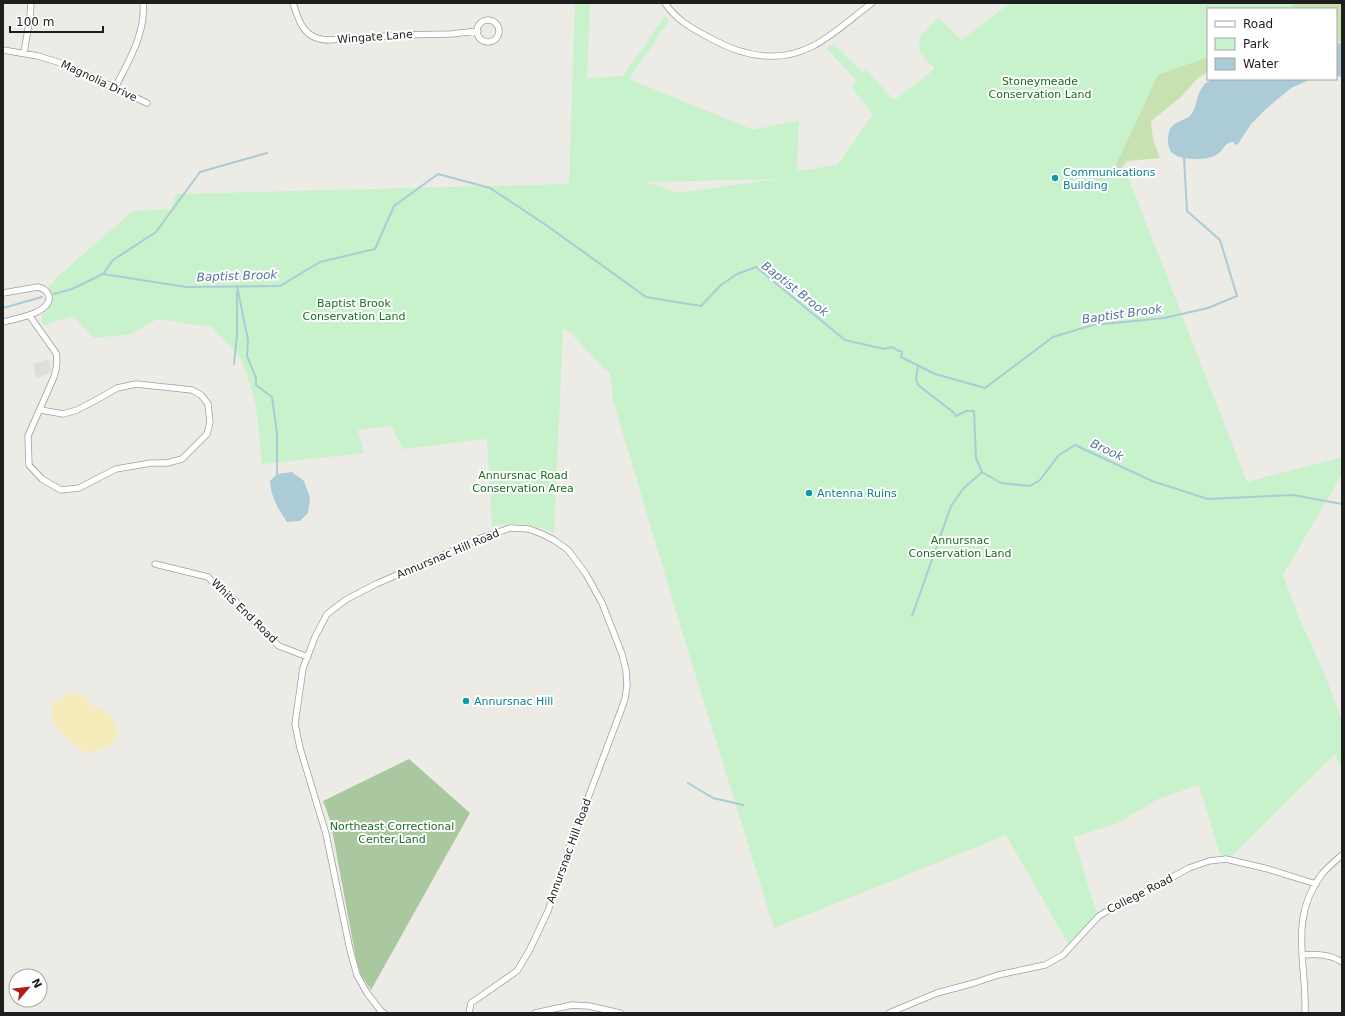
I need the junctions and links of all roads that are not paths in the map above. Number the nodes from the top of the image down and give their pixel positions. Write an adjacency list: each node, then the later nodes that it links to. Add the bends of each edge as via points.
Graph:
1 (31, 3): 8 (street)
2 (143, 3): 9 (street, via 140,35)
3 (293, 3): 6 (street, Wingate Lane, via 305,30 315,38 324,40)
4 (665, 3): 5 (street, via 680,20 719,43 759,56 797,52 813,46)
5 (872, 3)
6 (478, 31)
7 (3, 50): 8 (street, Magnolia Drive)
8 (24, 53): 9 (street, Magnolia Drive, via 64,64)
9 (115, 88): 10 (street, Magnolia Drive)
10 (147, 103)
11 (3, 293): 12 (street, via 38,286 43,288 49,297 46,307)
12 (29, 315): 13 (street); 14 (street, via 56,353 57,360 54,377)
13 (3, 322)
14 (40, 410): 14 (street, via 28,436 29,465 42,479 61,490 79,488 116,469 151,463 166,464 182,458 206,434 210,422 208,404 201,395 192,390 136,384 117,388 77,410 63,414)
15 (155, 564): 16 (street, Whits End Road, via 208,577 242,607 279,646)
16 (308, 657): 21 (street, Annursnac Hill Road, via 303,668 295,724 300,748 326,834 357,975); 22 (street, Annursnac Hill Road, via 327,614 347,599 475,540 510,528 529,529 568,550 586,574 602,603 626,670 625,699 548,910 529,951 517,971 471,1003)
17 (1342, 855): 18 (street)
18 (1316, 884): 19 (street, via 1304,908); 25 (street, College Road, via 1226,859 1209,861 1189,868 1099,916 1063,955 1045,965 998,975 937,993)
19 (1302, 955): 20 (street, via 1324,955); 26 (street)
20 (1342, 962)
21 (384, 1013)
22 (469, 1013)
23 (535, 1013): 24 (street, via 572,1005)
24 (620, 1013)
25 (889, 1013)
26 (1305, 1013)

